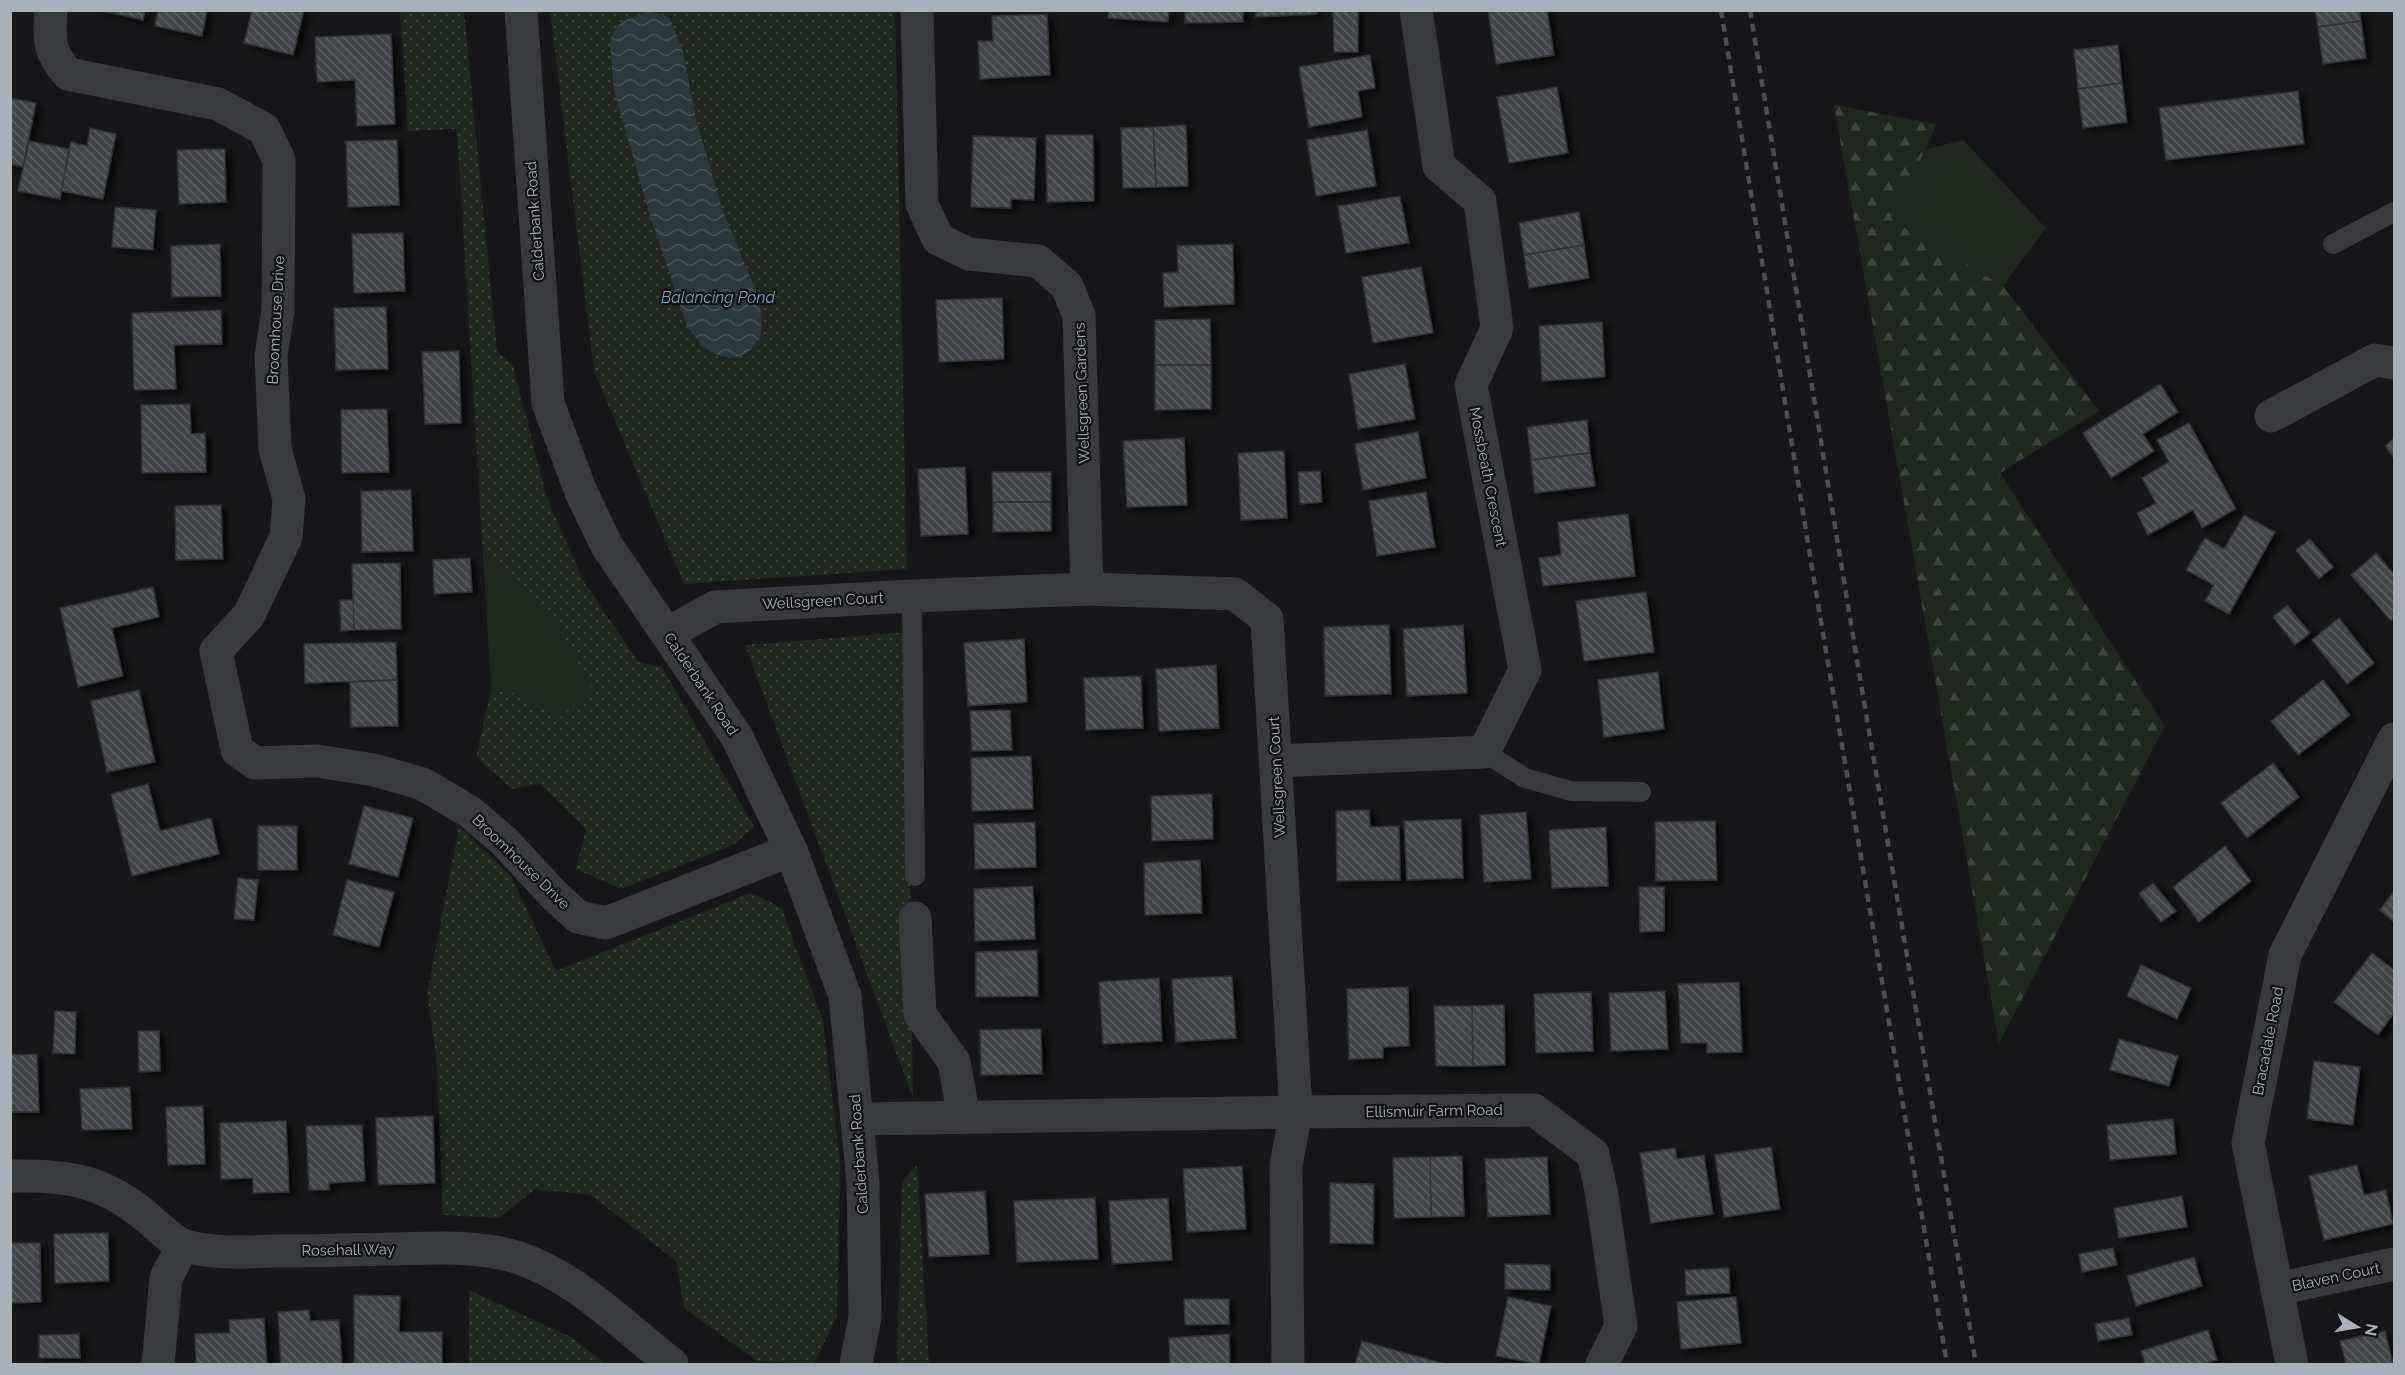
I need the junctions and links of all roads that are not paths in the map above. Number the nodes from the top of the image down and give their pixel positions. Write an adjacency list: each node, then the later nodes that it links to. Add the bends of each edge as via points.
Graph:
1 (51, 10): 16 (street, Broomhouse Drive, via 55,58 69,74 218,104 264,129 279,160 278,310 271,356 275,449 289,499 286,537 249,615 216,651 237,750 255,763 317,761 374,770 423,784 470,812 578,917 606,923)
2 (521, 10): 11 (street, Calderbank Road, via 548,403 581,492 607,546)
3 (916, 10): 9 (street, Wellsgreen Gardens, via 922,204 938,239 969,254 1038,261 1067,286 1079,316)
4 (1416, 10): 13 (street, Mossbeath Crescent, via 1439,166 1480,201 1497,328 1471,385 1525,670)
5 (2394, 212): 6 (lane)
6 (2333, 244)
7 (2394, 363): 8 (street, via 2375,360)
8 (2271, 416)
9 (1088, 589): 10 (street, Wellsgreen Court); 14 (street, Wellsgreen Court, via 1235,594 1267,619)
10 (912, 596): 11 (street, Wellsgreen Court, via 715,607); 17 (lane)
11 (667, 634): 16 (street, Calderbank Road, via 737,737)
12 (2394, 739): 25 (street, Bracadale Road, via 2285,955 2248,1143)
13 (1484, 752): 14 (street); 15 (lane, via 1525,778 1571,791)
14 (1276, 761): 19 (street, Wellsgreen Court)
15 (1641, 792)
16 (791, 849): 21 (street, Calderbank Road, via 845,996)
17 (915, 876)
18 (915, 918): 20 (street, via 920,1014 954,1062)
19 (1296, 1112): 20 (street); 29 (street, via 1286,1165); 30 (street, Ellismuir Farm Road, via 1534,1110 1593,1154 1621,1326)
20 (964, 1117): 21 (street)
21 (857, 1119): 28 (street, Calderbank Road, via 863,1182 865,1317)
22 (10, 1176): 23 (street, Rosehall Way, via 90,1182 122,1197)
23 (183, 1245): 26 (street, via 166,1278); 27 (street, Rosehall Way, via 224,1252 478,1249 516,1258 582,1292)
24 (2394, 1264): 25 (street, Blaven Court)
25 (2277, 1289): 31 (street, Bracadale Road)
26 (158, 1365)
27 (672, 1365)
28 (856, 1365)
29 (1288, 1365)
30 (1602, 1365)
31 (2292, 1365)

